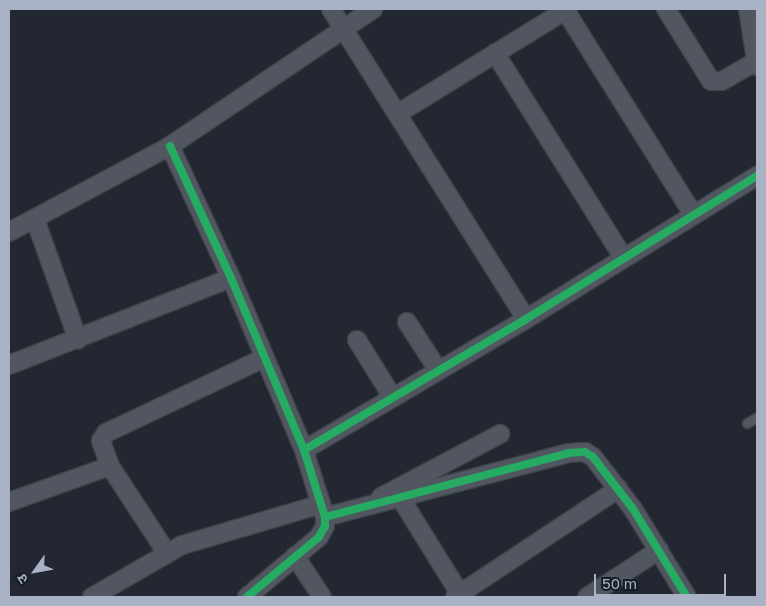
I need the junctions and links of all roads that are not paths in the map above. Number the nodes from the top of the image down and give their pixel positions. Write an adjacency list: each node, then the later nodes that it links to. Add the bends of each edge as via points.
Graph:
1 (331, 9): 6 (street)
2 (373, 9): 6 (street)
3 (666, 9): 8 (street, via 711,81 722,81)
4 (748, 9): 8 (street)
5 (566, 10): 7 (street); 12 (street)
6 (343, 27): 9 (street); 10 (street)
7 (495, 53): 9 (street); 15 (street)
8 (757, 64)
9 (397, 114): 17 (street)
10 (170, 146): 13 (street); 16 (street)
11 (757, 176): 12 (street)
12 (693, 214): 15 (street)
13 (35, 219): 14 (street); 19 (street)
14 (9, 232)
15 (624, 257): 17 (street)
16 (231, 278): 19 (street); 21 (street)
17 (526, 319): 23 (street)
18 (407, 322): 23 (street)
19 (78, 340): 22 (street)
20 (357, 340): 24 (street)
21 (264, 358): 28 (street); 29 (street, via 106,433 101,441)
22 (9, 365)
23 (438, 370): 24 (street)
24 (393, 398): 28 (street)
25 (757, 417): 26 (lane)
26 (747, 423)
27 (500, 434): 33 (street)
28 (304, 450): 34 (street)
29 (110, 466): 32 (street); 36 (street)
30 (618, 489): 31 (street, via 593,457 578,452); 35 (street); 38 (street)
31 (401, 498): 33 (street); 38 (street)
32 (9, 502)
33 (370, 504): 34 (street)
34 (323, 510): 36 (street); 37 (street, via 323,532)
35 (659, 550): 42 (street); 43 (street)
36 (166, 552): 39 (street)
37 (295, 556): 40 (street); 41 (street)
38 (459, 596)
39 (92, 597)
40 (247, 597)
41 (322, 597)
42 (587, 597)
43 (687, 597)

